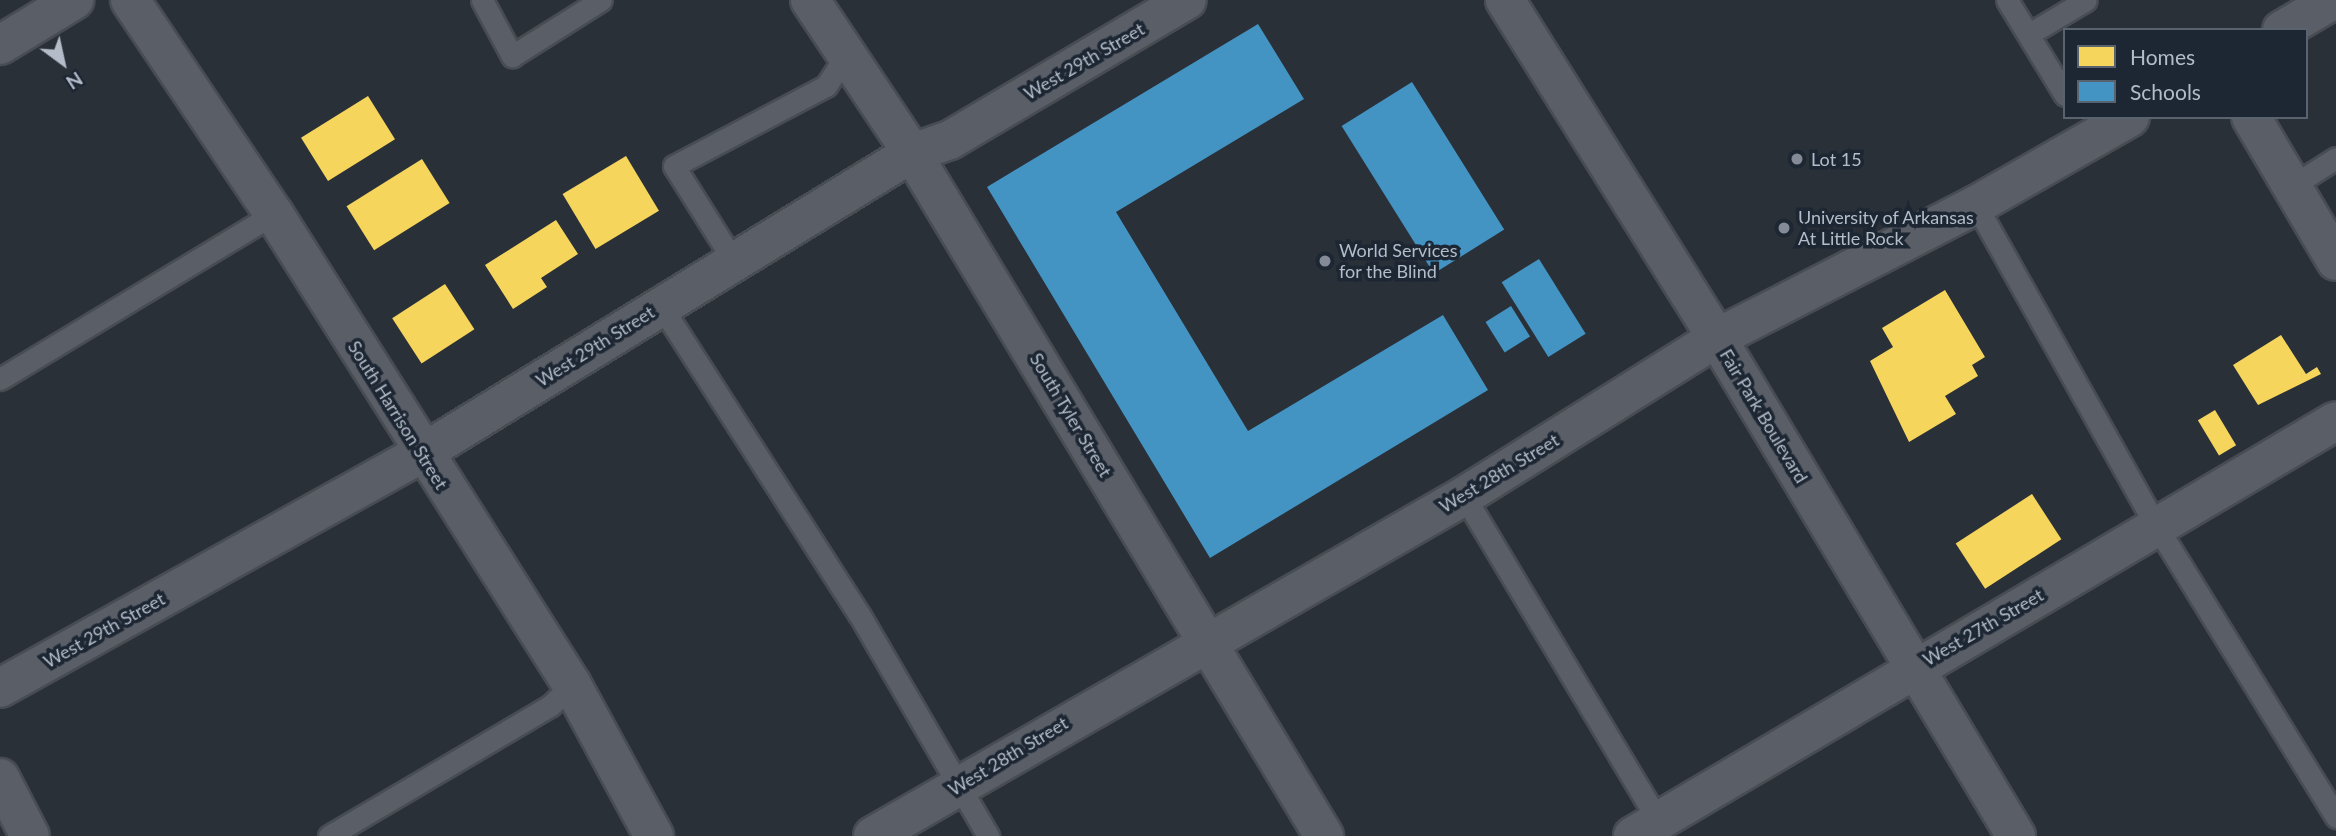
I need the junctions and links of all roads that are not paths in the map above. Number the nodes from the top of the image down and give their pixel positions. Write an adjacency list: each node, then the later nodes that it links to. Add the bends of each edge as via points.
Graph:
1 (74, 0): 13 (street)
2 (130, 0): 23 (street, South Harrison Street)
3 (482, 0): 4 (lane, via 512,56)
4 (601, 0)
5 (810, 0): 14 (street, South Tyler Street)
6 (1505, 0): 27 (street, Fair Park Boulevard)
7 (2007, 0): 12 (lane)
8 (2086, 0): 12 (lane)
9 (2333, 0): 11 (street)
10 (1168, 5): 19 (street, West 29th Street, via 950,140)
11 (2285, 28)
12 (2029, 34): 15 (lane)
13 (0, 45)
14 (845, 57): 19 (street, South Tyler Street); 24 (lane, via 826,86 674,166)
15 (2063, 92)
16 (2122, 119): 18 (street, West 28th Street)
17 (2252, 119): 21 (street)
18 (2085, 128): 22 (street, West 28th Street)
19 (912, 153): 24 (street, West 29th Street); 33 (street, South Tyler Street)
20 (2336, 158): 21 (lane)
21 (2292, 186): 25 (street)
22 (1976, 205): 27 (street, West 28th Street); 32 (lane)
23 (274, 214): 28 (lane); 30 (street, South Harrison Street)
24 (733, 260): 26 (street, West 29th Street)
25 (2336, 261)
26 (666, 302): 30 (street, West 29th Street); 38 (lane, via 670,320 859,614)
27 (1717, 338): 31 (street, West 28th Street); 34 (street, Fair Park Boulevard)
28 (0, 379)
29 (2336, 421): 32 (street, West 27th Street)
30 (421, 454): 35 (street, South Harrison Street); 36 (street, West 29th Street)
31 (1464, 495): 33 (street, West 28th Street); 40 (lane)
32 (2157, 527): 34 (street, West 27th Street); 39 (lane)
33 (1206, 640): 38 (street, West 28th Street); 46 (street, South Tyler Street)
34 (1914, 667): 40 (street, West 27th Street); 47 (street, Fair Park Boulevard)
35 (572, 685): 42 (lane, via 550,706); 43 (street, South Harrison Street)
36 (0, 688)
37 (0, 778): 41 (street)
38 (959, 786): 44 (street, West 28th Street); 45 (lane)
39 (2336, 817)
40 (1653, 831)
41 (30, 836)
42 (329, 836)
43 (654, 836)
44 (873, 836)
45 (988, 836)
46 (1324, 836)
47 (2016, 836)

